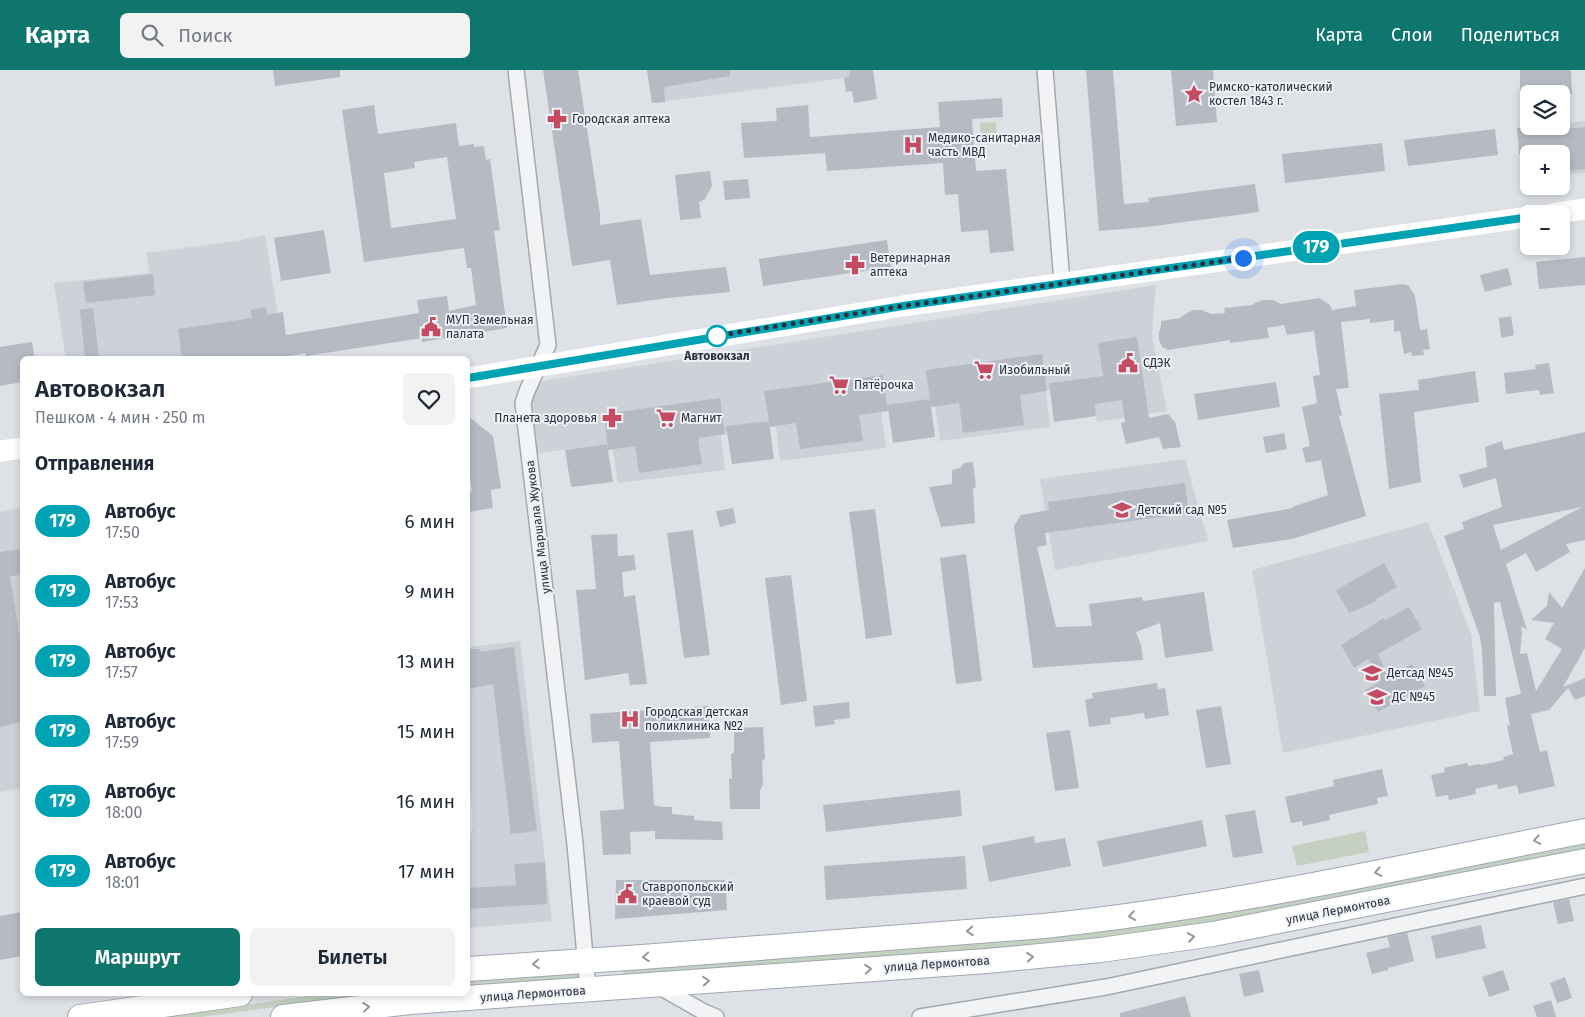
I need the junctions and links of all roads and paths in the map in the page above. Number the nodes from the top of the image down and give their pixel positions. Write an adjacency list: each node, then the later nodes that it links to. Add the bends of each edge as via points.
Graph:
1 (516, 70): 7 (street, улица Маршала Жукова, via 548,345)
2 (1045, 70): 6 (street)
3 (1585, 209): 4 (main road)
4 (1570, 211)
5 (1520, 218): 6 (main road)
6 (1062, 283): 7 (main road)
7 (540, 366): 8 (main road); 14 (street, улица Маршала Жукова, via 523,404 574,836)
8 (470, 378)
9 (20, 448): 10 (main road)
10 (0, 451)
11 (1585, 831): 14 (main road, one-way to 14, via 1291,890 1102,920)
12 (1585, 861): 16 (main road, улица Лермонтова, one-way to 12, via 987,961 1152,943 1293,919)
13 (1585, 886): 22 (street, via 1106,987)
14 (585, 961): 15 (main road, one-way to 15); 17 (street, улица Маршала Жукова)
15 (470, 969)
16 (657, 985): 17 (main road, улица Лермонтова); 21 (street)
17 (588, 990): 20 (main road, улица Лермонтова, one-way to 17, via 410,1002)
18 (226, 996): 19 (main road)
19 (80, 1017)
20 (283, 1017)
21 (716, 1017)
22 (920, 1017)

